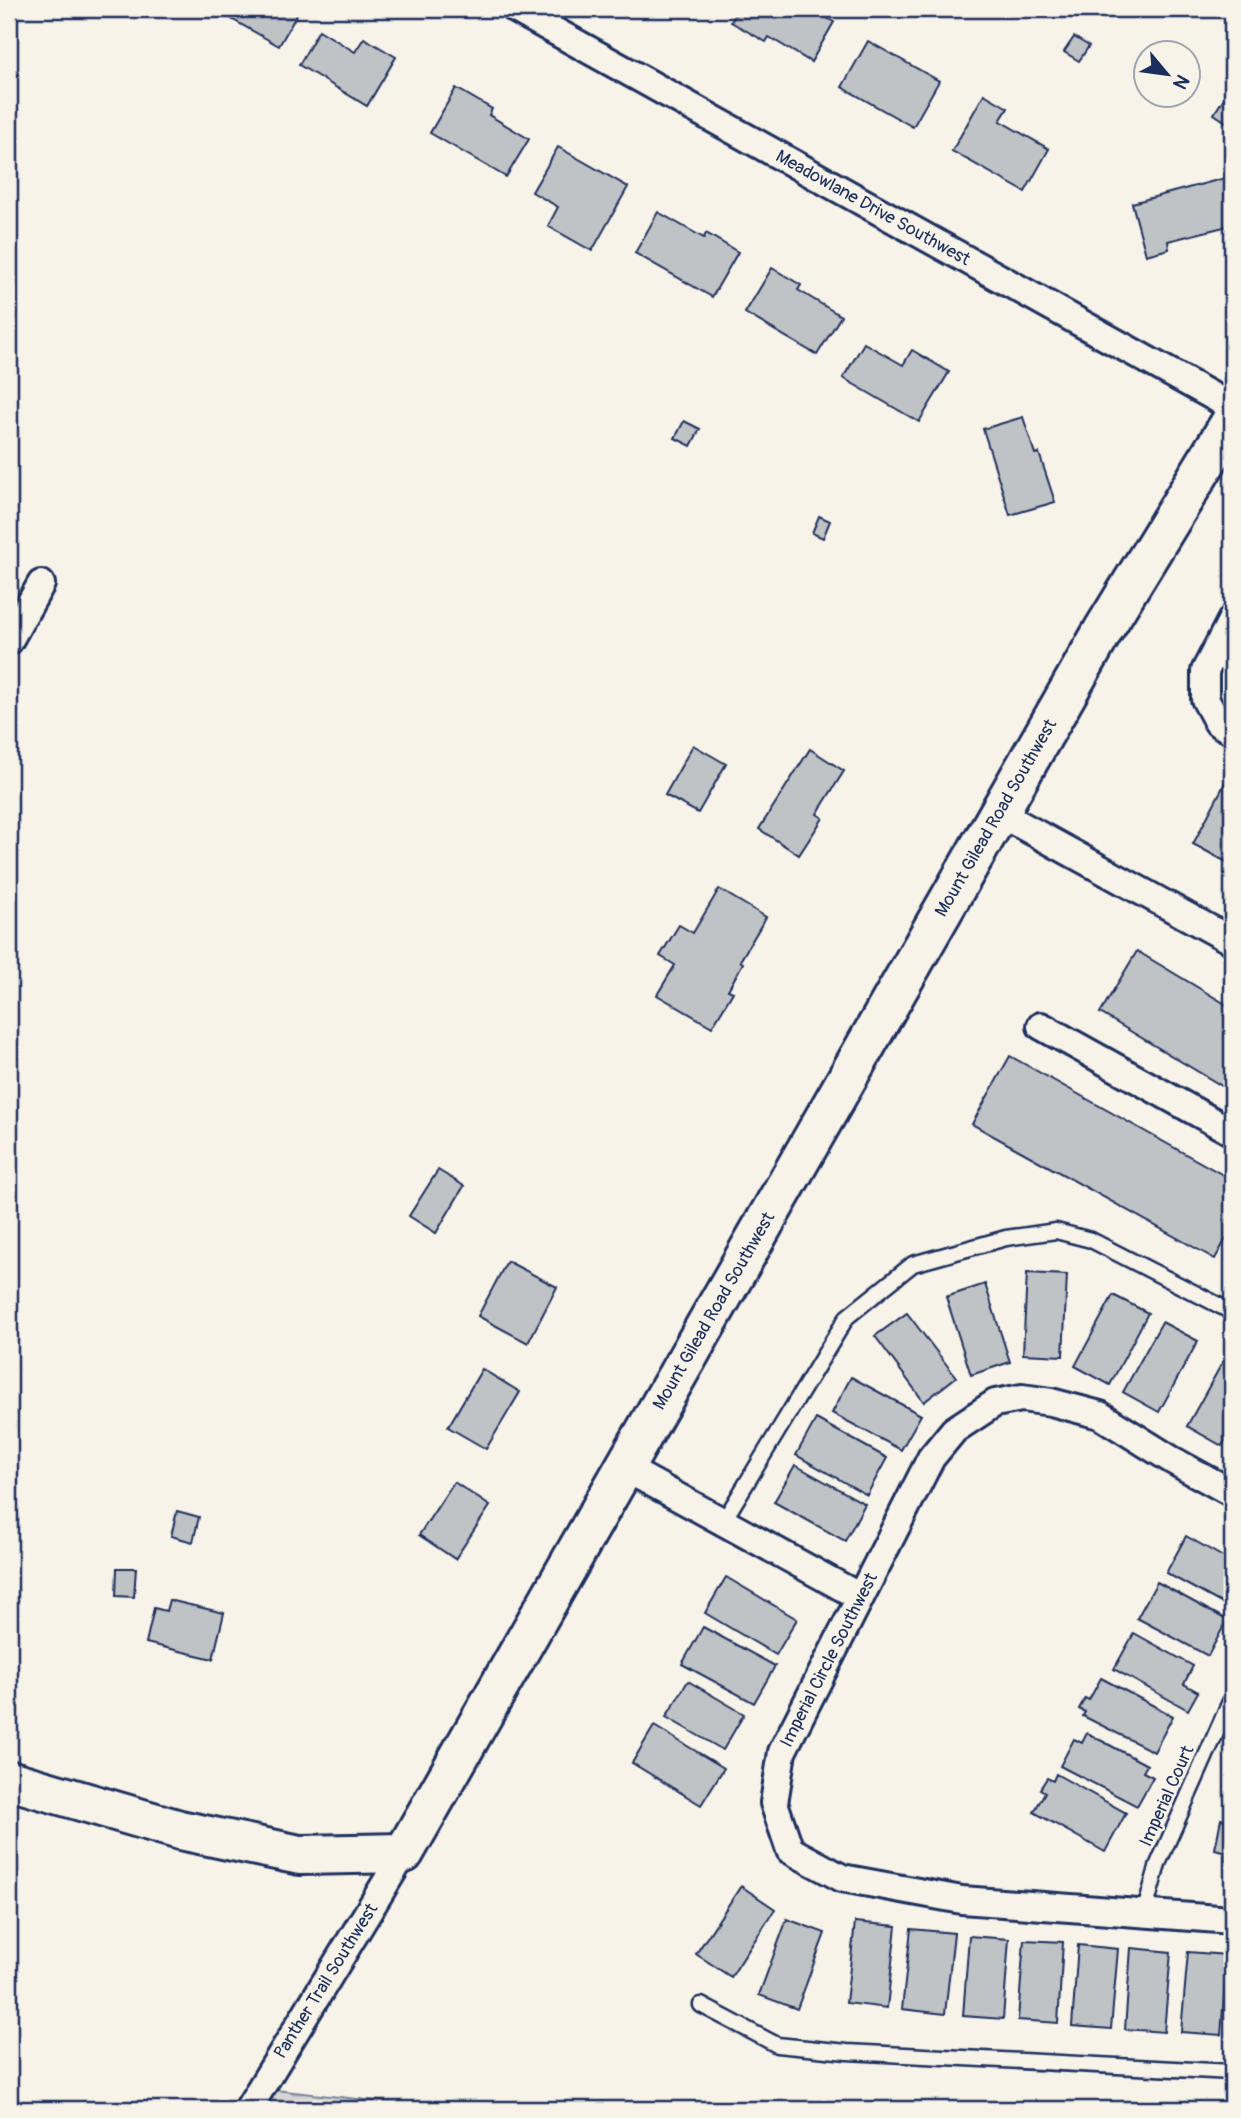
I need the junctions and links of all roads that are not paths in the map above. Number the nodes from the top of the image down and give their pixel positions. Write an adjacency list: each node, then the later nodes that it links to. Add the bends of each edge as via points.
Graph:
1 (515, 9): 2 (street, Meadowlane Drive Southwest)
2 (1232, 407)
3 (1232, 420): 8 (street, Mount Gilead Road Southwest, via 1104,629)
4 (41, 584): 6 (street)
5 (1232, 619): 7 (street, via 1205,671 1205,699 1218,723)
6 (9, 642)
7 (1232, 731)
8 (999, 813): 9 (street); 13 (street, Mount Gilead Road Southwest)
9 (1232, 941)
10 (1041, 1026): 11 (street)
11 (1232, 1132)
12 (1232, 1312): 15 (lane, via 1091,1240 1056,1231 1006,1238 913,1264 848,1317)
13 (625, 1468): 15 (street); 19 (street, Mount Gilead Road Southwest)
14 (1232, 1493): 16 (street, Imperial Circle Southwest, via 1100,1415 1022,1398 995,1403 954,1430 931,1458)
15 (723, 1522): 16 (street)
16 (860, 1597): 20 (street, Imperial Circle Southwest, via 782,1752 774,1803 790,1850 842,1878 962,1900)
17 (1232, 1697): 20 (lane, Imperial Court, via 1158,1864)
18 (9, 1780): 19 (street, via 180,1830 300,1855)
19 (404, 1853): 24 (street, Panther Trail Southwest)
20 (1144, 1913): 21 (street, Imperial Circle Southwest)
21 (1232, 1920)
22 (701, 2005): 23 (lane, via 778,2045)
23 (1232, 2072)
24 (248, 2109)

